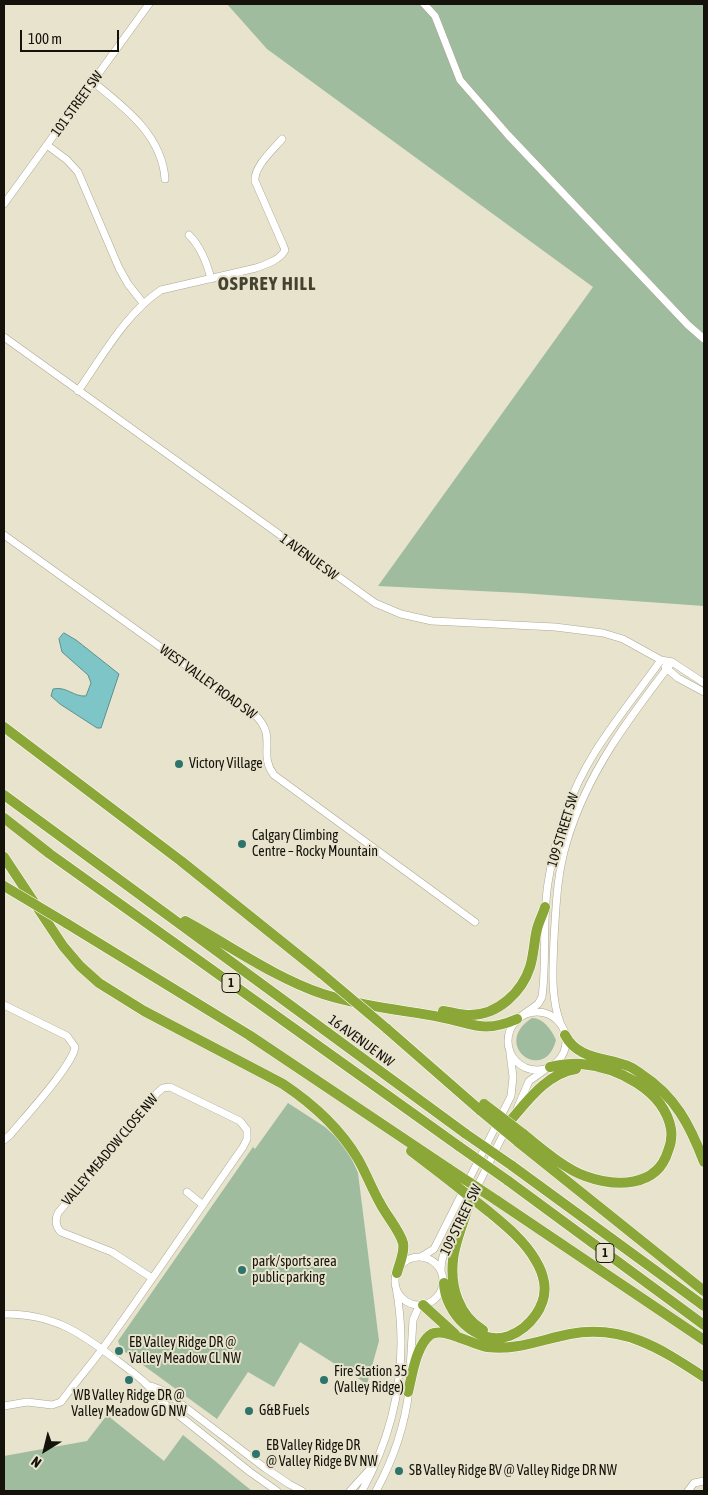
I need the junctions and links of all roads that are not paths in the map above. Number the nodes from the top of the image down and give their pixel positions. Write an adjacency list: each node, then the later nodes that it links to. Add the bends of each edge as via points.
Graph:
1 (149, 4): 3 (street, 101 STREET SW)
2 (424, 4): 12 (street, via 435,16 460,80 508,135)
3 (93, 82): 5 (street, 101 STREET SW); 6 (street, via 132,115 148,135 161,159)
4 (282, 139): 9 (street, via 254,177 284,244 284,254 256,268)
5 (47, 145): 7 (street, 101 STREET SW); 10 (street, via 78,172 119,268)
6 (165, 179)
7 (4, 204)
8 (189, 235): 9 (street, via 207,265)
9 (211, 279): 10 (street, via 161,290)
10 (143, 303): 13 (street)
11 (4, 337): 13 (street, 1 AVENUE SW)
12 (704, 339)
13 (78, 391): 15 (street, 1 AVENUE SW, via 366,597 387,608 432,621 591,630 623,639)
14 (4, 535): 27 (street, WEST VALLEY ROAD SW, via 254,714 266,729 267,761 274,775)
15 (661, 660): 16 (street, 1 AVENUE SW); 17 (street); 26 (street, 109 STREET SW, via 608,733 580,780 555,849)
16 (672, 662): 17 (street, 109 STREET SW); 18 (street)
17 (666, 670): 19 (street); 31 (street, 109 STREET SW, via 599,764 567,841 556,899 553,966 555,1005)
18 (704, 683)
19 (704, 692)
20 (4, 727): 37 (highway, bridge, via 181,861)
21 (4, 795): 25 (highway, 16 AVENUE NW / 1)
22 (4, 818): 54 (highway, 16 AVENUE NW / 1, bridge)
23 (4, 857): 46 (highway, via 63,946 99,983 144,1011 283,1084 307,1100 334,1125 358,1159 401,1238 403,1252)
24 (4, 886): 40 (highway, bridge, via 249,1036)
25 (155, 906): 29 (highway, via 275,972 322,993); 52 (highway, 16 AVENUE NW / 1, bridge)
26 (546, 907): 29 (highway, via 537,929 530,968 522,985 509,999 489,1011 475,1014); 30 (street, 109 STREET SW, via 542,997)
27 (475, 922)
28 (4, 1005): 38 (street, via 67,1036 75,1048 60,1074)
29 (414, 1012): 30 (highway, via 482,1028 504,1025)
30 (519, 1018): 31 (street, via 532,1012 543,1012); 33 (street, via 508,1037)
31 (561, 1025): 32 (street)
32 (565, 1035): 35 (street, via 564,1051 559,1060); 39 (highway, via 579,1051 628,1066 651,1080 674,1102 689,1125)
33 (510, 1053): 35 (street, via 525,1068); 44 (street, 109 STREET SW, via 511,1096 434,1249)
34 (599, 1067): 35 (highway, via 580,1064); 36 (highway, via 572,1069 554,1078 542,1086); 37 (highway, via 618,1072 637,1083 664,1110 671,1129 671,1143 666,1160 657,1170 628,1184 605,1182 583,1176)
35 (548, 1068): 36 (street, 109 STREET SW, via 525,1086)
36 (511, 1120): 41 (street, 109 STREET SW)
37 (520, 1137): 50 (highway)
38 (4, 1140)
39 (704, 1162)
40 (447, 1173): 55 (highway, bridge, via 514,1234 535,1260 544,1282 542,1302 534,1318 525,1328); 57 (highway, bridge, via 496,1200)
41 (475, 1190): 45 (street, 109 STREET SW, via 445,1249); 55 (highway, via 453,1258 453,1279 466,1316)
42 (187, 1192): 43 (street)
43 (203, 1205): 47 (street, VALLEY MEADOW CLOSE NW); 47 (street, VALLEY MEADOW CLOSE NW, via 243,1147 247,1130 237,1119 172,1088 163,1088 87,1177 56,1219 61,1232 112,1252)
44 (421, 1257): 45 (street, via 433,1261); 46 (street, via 409,1260)
45 (441, 1271): 48 (street)
46 (397, 1273): 49 (street)
47 (152, 1278): 58 (street, VALLEY MEADOW CLOSE NW)
48 (444, 1283): 51 (street, via 437,1298); 55 (highway, via 450,1309 458,1320 487,1337)
49 (396, 1287): 51 (street, via 402,1298); 63 (street, via 401,1335 398,1395)
50 (704, 1291)
51 (421, 1305): 56 (highway); 61 (street, via 412,1326)
52 (704, 1306)
53 (4, 1314): 58 (street, via 54,1321)
54 (704, 1326)
55 (498, 1337)
56 (460, 1338): 59 (highway, via 488,1347 516,1346 588,1332 631,1336 663,1351); 61 (highway, via 438,1332 425,1340)
57 (704, 1340)
58 (102, 1349): 60 (street); 62 (street, VALLEY MEADOW CLOSE NW, via 61,1402)
59 (704, 1377)
60 (150, 1386): 65 (street, via 167,1406); 66 (street, via 164,1390 265,1468)
61 (408, 1392): 69 (street, via 395,1449)
62 (4, 1406)
63 (378, 1458): 67 (street); 68 (street)
64 (704, 1481): 70 (street, via 694,1483)
65 (277, 1491)
66 (302, 1491)
67 (350, 1491)
68 (362, 1491)
69 (376, 1491)
70 (688, 1491)

